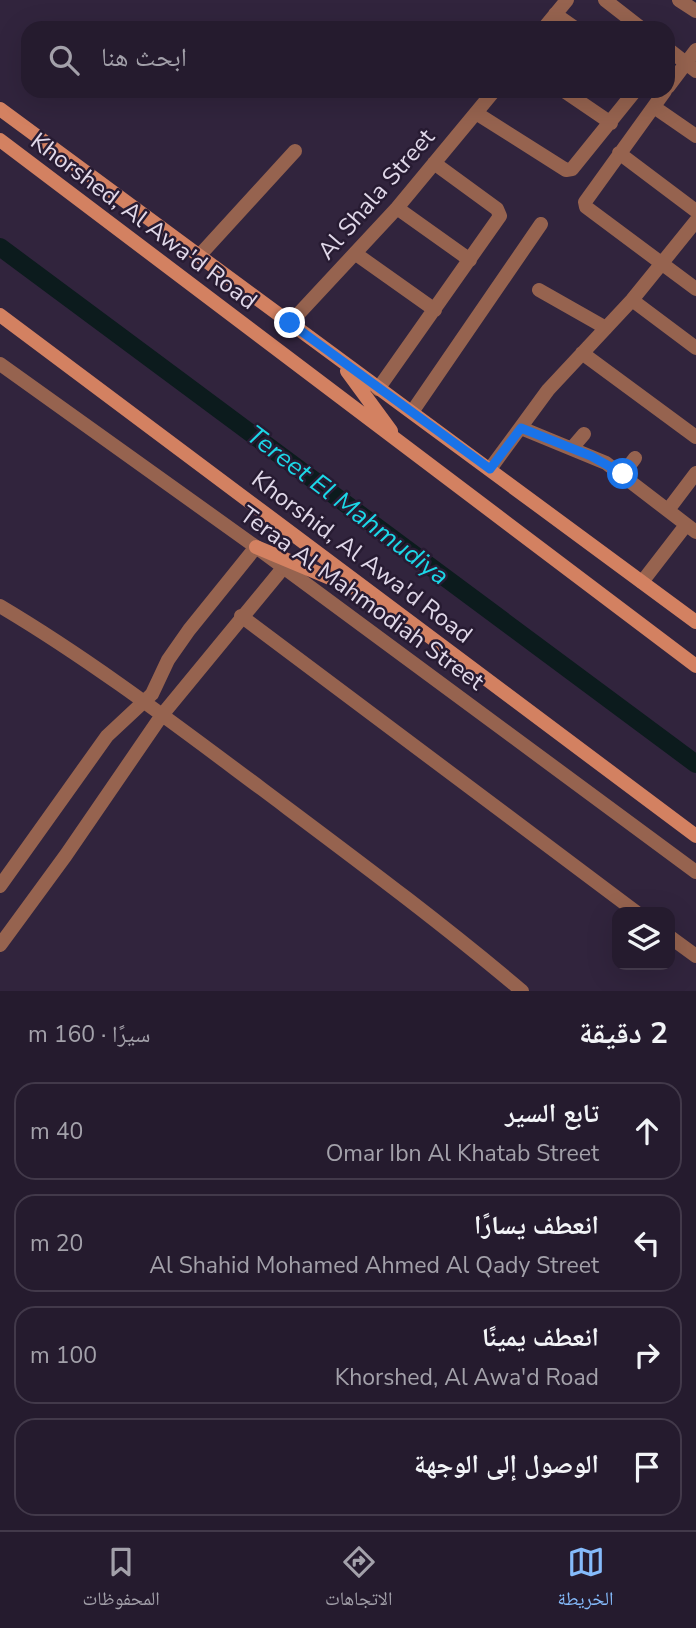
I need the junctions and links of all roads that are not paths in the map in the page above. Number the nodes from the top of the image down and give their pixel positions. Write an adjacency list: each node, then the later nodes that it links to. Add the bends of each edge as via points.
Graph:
1 (567, 0): 5 (street)
2 (605, 0): 8 (street)
3 (679, 0): 4 (street)
4 (696, 12)
5 (555, 14): 6 (street); 7 (street)
6 (550, 21)
7 (565, 21)
8 (632, 21)
9 (696, 50): 11 (street)
10 (675, 54): 11 (street)
11 (691, 67): 12 (street)
12 (675, 82)
13 (488, 98): 19 (street, Al Shala Street)
14 (574, 98): 20 (street)
15 (630, 98): 20 (street)
16 (660, 98): 17 (street)
17 (654, 107): 21 (street); 24 (street)
18 (0, 109): 31 (main road, Khorshed, Al Awa'd Road)
19 (476, 113): 20 (street, via 566,170 572,169); 25 (street, Al Shala Street)
20 (611, 123)
21 (696, 136)
22 (0, 140): 50 (main road, Khorshed, Al Awa'd Road)
23 (295, 151): 31 (street)
24 (619, 153): 27 (street); 33 (street, via 584,202)
25 (434, 163): 26 (street, Al Shala Street); 32 (street, via 497,209 500,216)
26 (397, 208): 30 (street, Al Shala Street); 32 (street)
27 (696, 211)
28 (696, 221): 33 (street)
29 (541, 224): 46 (street)
30 (356, 254): 37 (street); 39 (street, Al Shala Street)
31 (199, 256): 39 (main road, Khorshed, Al Awa'd Road)
32 (470, 260): 37 (street)
33 (663, 264): 34 (street); 36 (street)
34 (696, 289)
35 (539, 290): 40 (street)
36 (632, 300): 40 (street); 41 (street)
37 (435, 310): 45 (street)
38 (0, 315): 61 (main road, Khorshid, Al Awa'd Road)
39 (290, 323): 43 (main road, Khorshed, Al Awa'd Road)
40 (606, 328): 42 (street)
41 (696, 348)
42 (582, 353): 47 (street); 49 (street)
43 (338, 358): 45 (main road, Khorshed, Al Awa'd Road); 50 (main road)
44 (0, 364): 58 (street, Teraa Al Mahmodiah Street)
45 (378, 389): 46 (main road, Khorshed, Al Awa'd Road)
46 (412, 412): 53 (main road, Khorshed, Al Awa'd Road)
47 (521, 428): 51 (street); 53 (street)
48 (584, 434): 51 (street)
49 (696, 437)
50 (400, 443): 65 (main road, Khorshed, Al Awa'd Road)
51 (572, 448): 55 (street)
52 (635, 458): 55 (street)
53 (490, 469): 60 (main road, Khorshed, Al Awa'd Road)
54 (696, 473): 56 (street)
55 (623, 474): 56 (street)
56 (668, 510): 57 (street)
57 (691, 528): 60 (street)
58 (256, 547): 59 (street, Teraa Al Mahmodiah Street); 61 (main road); 66 (street, via 189,630)
59 (283, 568): 63 (street); 69 (street, Teraa Al Mahmodiah Street)
60 (642, 582): 64 (main road, Khorshed, Al Awa'd Road)
61 (382, 600): 68 (main road, Khorshid, Al Awa'd Road)
62 (0, 606): 66 (street, via 84,658)
63 (241, 616): 67 (street); 71 (street)
64 (696, 622)
65 (696, 666)
66 (143, 702): 67 (street); 70 (street, via 107,736)
67 (162, 715): 73 (street); 75 (street, via 458,937)
68 (696, 836)
69 (696, 872)
70 (0, 886)
71 (629, 907)
72 (675, 941): 74 (street)
73 (0, 945)
74 (696, 956)
75 (522, 991)

